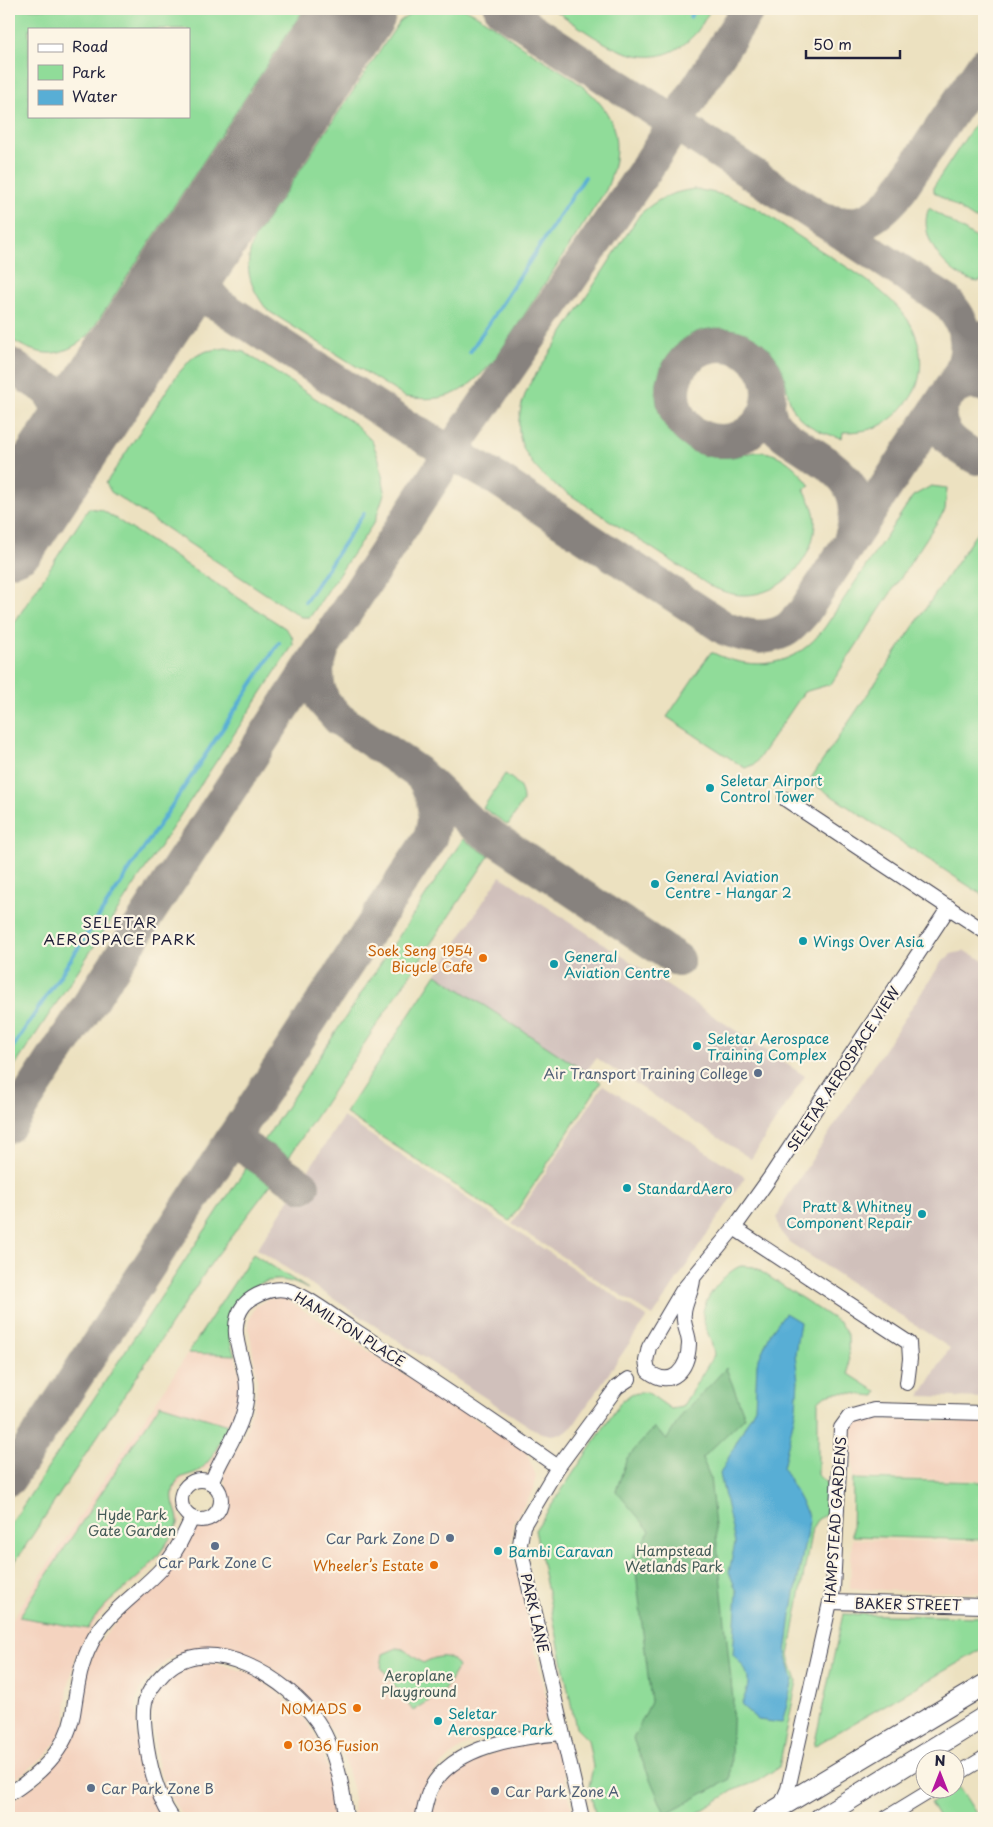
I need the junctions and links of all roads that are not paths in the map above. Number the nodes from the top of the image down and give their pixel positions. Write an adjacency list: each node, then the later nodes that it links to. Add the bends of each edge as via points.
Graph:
1 (785, 799): 2 (street)
2 (948, 907): 3 (street); 4 (street, SELETAR AEROSPACE VIEW, via 818,1108)
3 (984, 931)
4 (734, 1228): 5 (street, SELETAR AEROSPACE VIEW); 7 (street, via 908,1343)
5 (694, 1280): 5 (street, SELETAR AEROSPACE VIEW, via 684,1314 689,1343 687,1355 677,1374 661,1379 648,1371 649,1347 682,1291)
6 (629, 1379): 9 (street, PARK LANE, via 616,1387)
7 (907, 1382)
8 (984, 1413): 12 (street, HAMPSTEAD GARDENS, via 874,1410 849,1416 841,1428)
9 (558, 1467): 10 (street, HAMILTON PLACE, via 469,1405 298,1295 272,1290 257,1295 245,1304 239,1314 236,1333 247,1380 246,1403 240,1424); 16 (street, PARK LANE, via 523,1526 520,1544)
10 (211, 1483): 11 (street, via 220,1492 218,1511 206,1519); 11 (street, via 198,1480 183,1491 181,1503)
11 (192, 1518): 19 (street, via 164,1566 116,1611 91,1644 76,1685 73,1716 53,1759)
12 (831, 1602): 13 (street, BAKER STREET); 21 (street, HAMPSTEAD GARDENS, via 788,1790)
13 (984, 1606)
14 (984, 1685): 21 (street)
15 (984, 1717): 26 (street)
16 (562, 1733): 24 (street, via 522,1736 473,1752 452,1766 430,1788); 25 (street, PARK LANE)
17 (984, 1758): 18 (street)
18 (966, 1769)
19 (9, 1794)
20 (916, 1800): 27 (street)
21 (771, 1813)
22 (172, 1818): 23 (street, via 161,1799 149,1759 144,1727 145,1701 155,1682 169,1668 182,1660 204,1655 246,1663 284,1686 308,1709 327,1739 339,1777)
23 (346, 1818)
24 (422, 1818)
25 (582, 1818)
26 (820, 1818)
27 (886, 1818)

